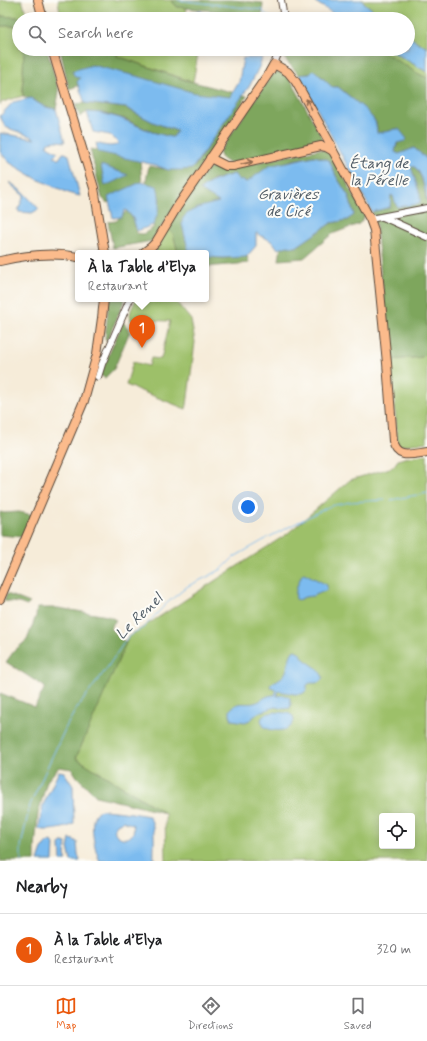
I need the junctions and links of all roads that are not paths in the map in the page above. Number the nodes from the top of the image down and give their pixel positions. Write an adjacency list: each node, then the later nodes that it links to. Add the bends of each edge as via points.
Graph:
1 (38, 0): 3 (main road)
2 (281, 0): 4 (street)
3 (41, 12)
4 (283, 12)
5 (54, 56): 16 (main road, via 98,205)
6 (277, 56): 7 (street)
7 (274, 64): 8 (main road, one-way to 7, via 296,82 288,72); 11 (main road)
8 (327, 139): 9 (main road); 10 (main road)
9 (321, 146): 10 (main road); 11 (main road, one-way to 9, via 226,166 233,166)
10 (333, 151): 14 (main road)
11 (210, 158): 17 (main road, via 156,242)
12 (427, 208): 13 (street)
13 (383, 217): 14 (street); 15 (street)
14 (370, 219): 25 (main road, via 376,242 392,441 394,447 402,454)
15 (427, 237)
16 (103, 250)
17 (147, 250)
18 (66, 256): 19 (main road); 20 (main road); 21 (main road, via 54,254)
19 (75, 257)
20 (75, 260)
21 (0, 261)
22 (104, 302): 26 (main road, via 97,354 84,401)
23 (129, 302): 24 (street)
24 (98, 377)
25 (427, 452)
26 (0, 599)

